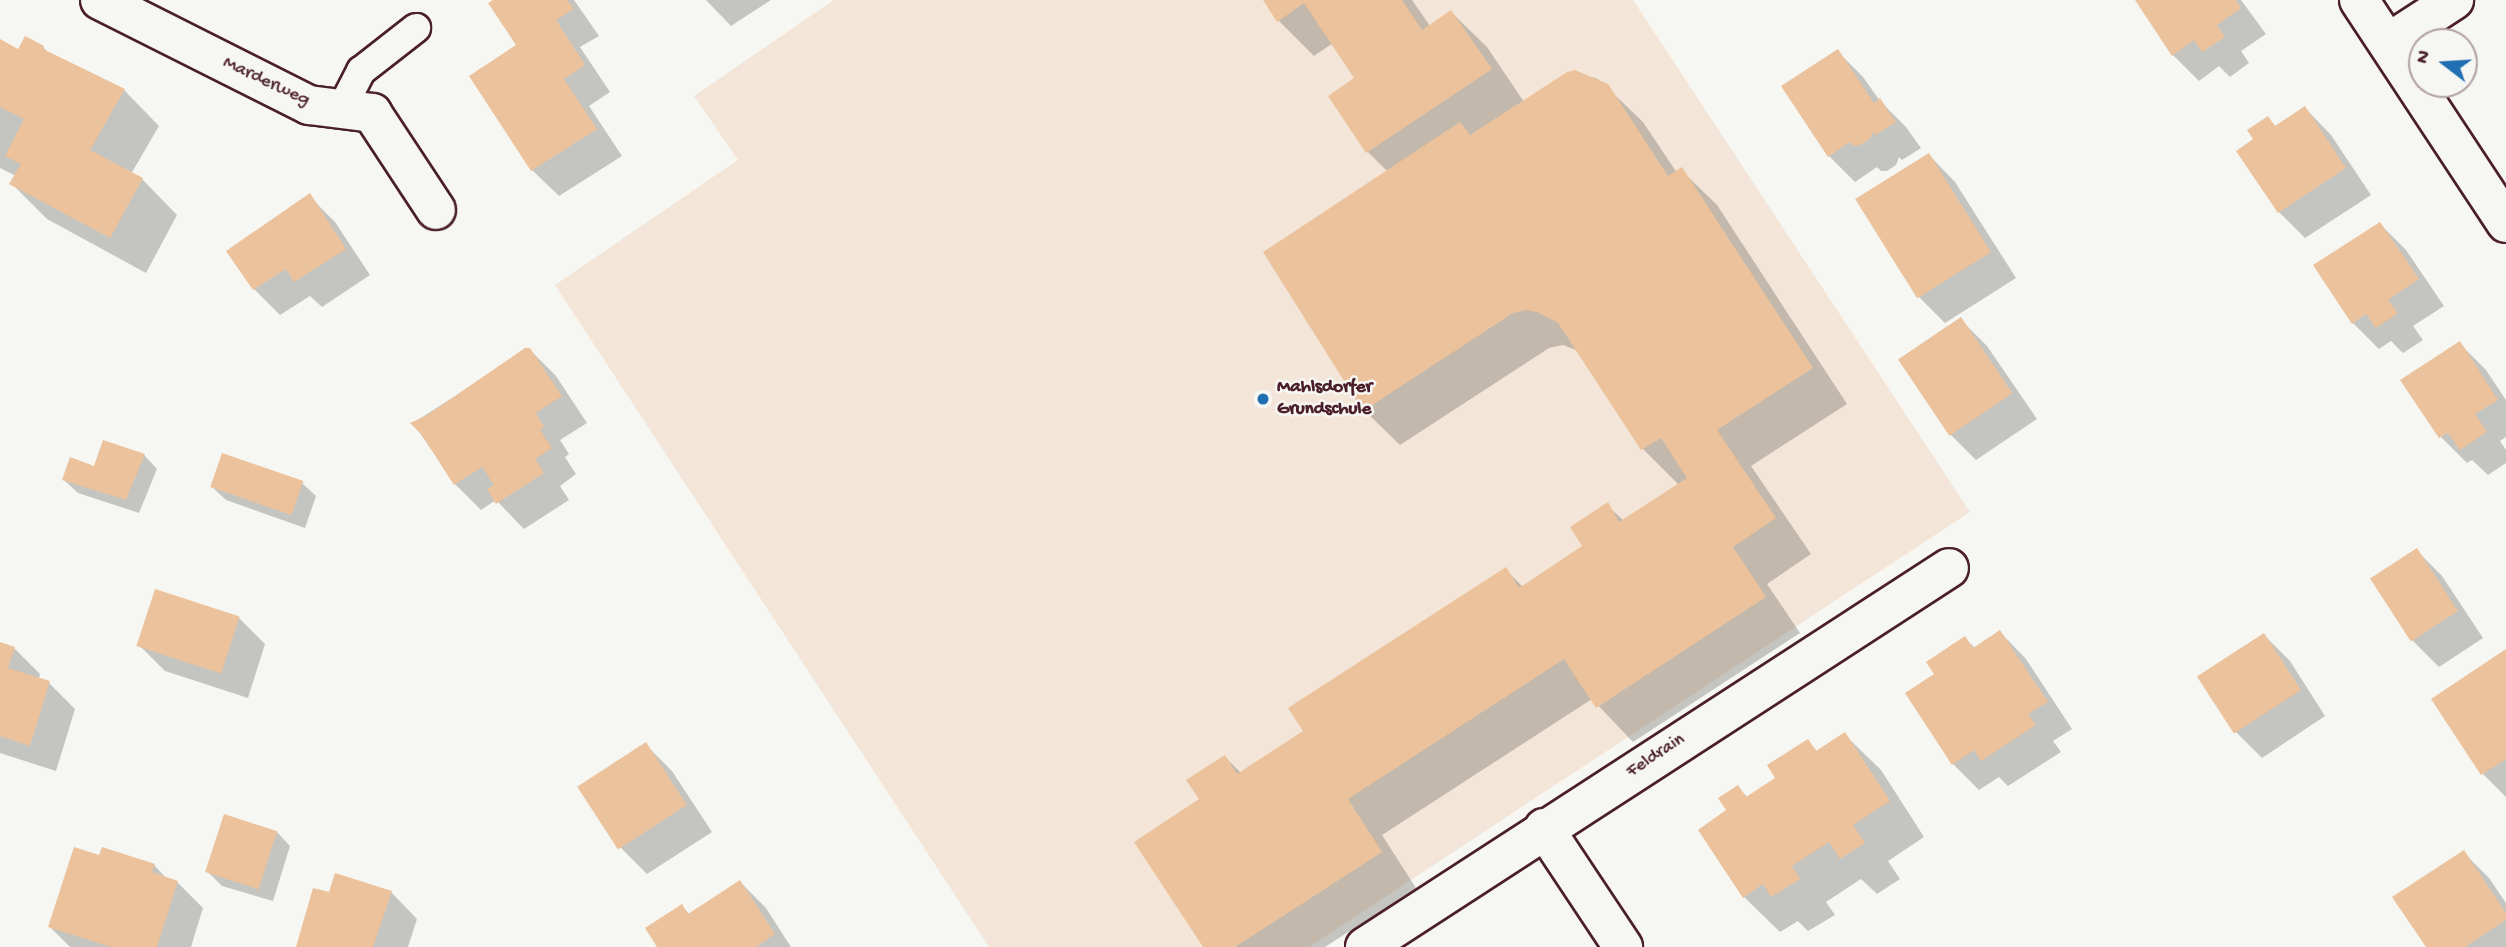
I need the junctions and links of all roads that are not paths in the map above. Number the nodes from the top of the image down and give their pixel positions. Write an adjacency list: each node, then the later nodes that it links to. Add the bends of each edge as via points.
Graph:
1 (100, 0): 6 (street, Marderweg, via 309,105)
2 (2359, 0): 5 (street)
3 (2454, 0): 5 (street)
4 (416, 28): 6 (lane, via 361,72)
5 (2388, 43): 8 (street)
6 (342, 108): 7 (street, Marderweg, via 372,113)
7 (436, 210)
8 (2506, 223)
9 (1950, 568): 10 (street, Feldrain)
10 (1544, 828): 11 (street, Feldrain); 12 (street)
11 (1365, 947)
12 (1623, 947)

